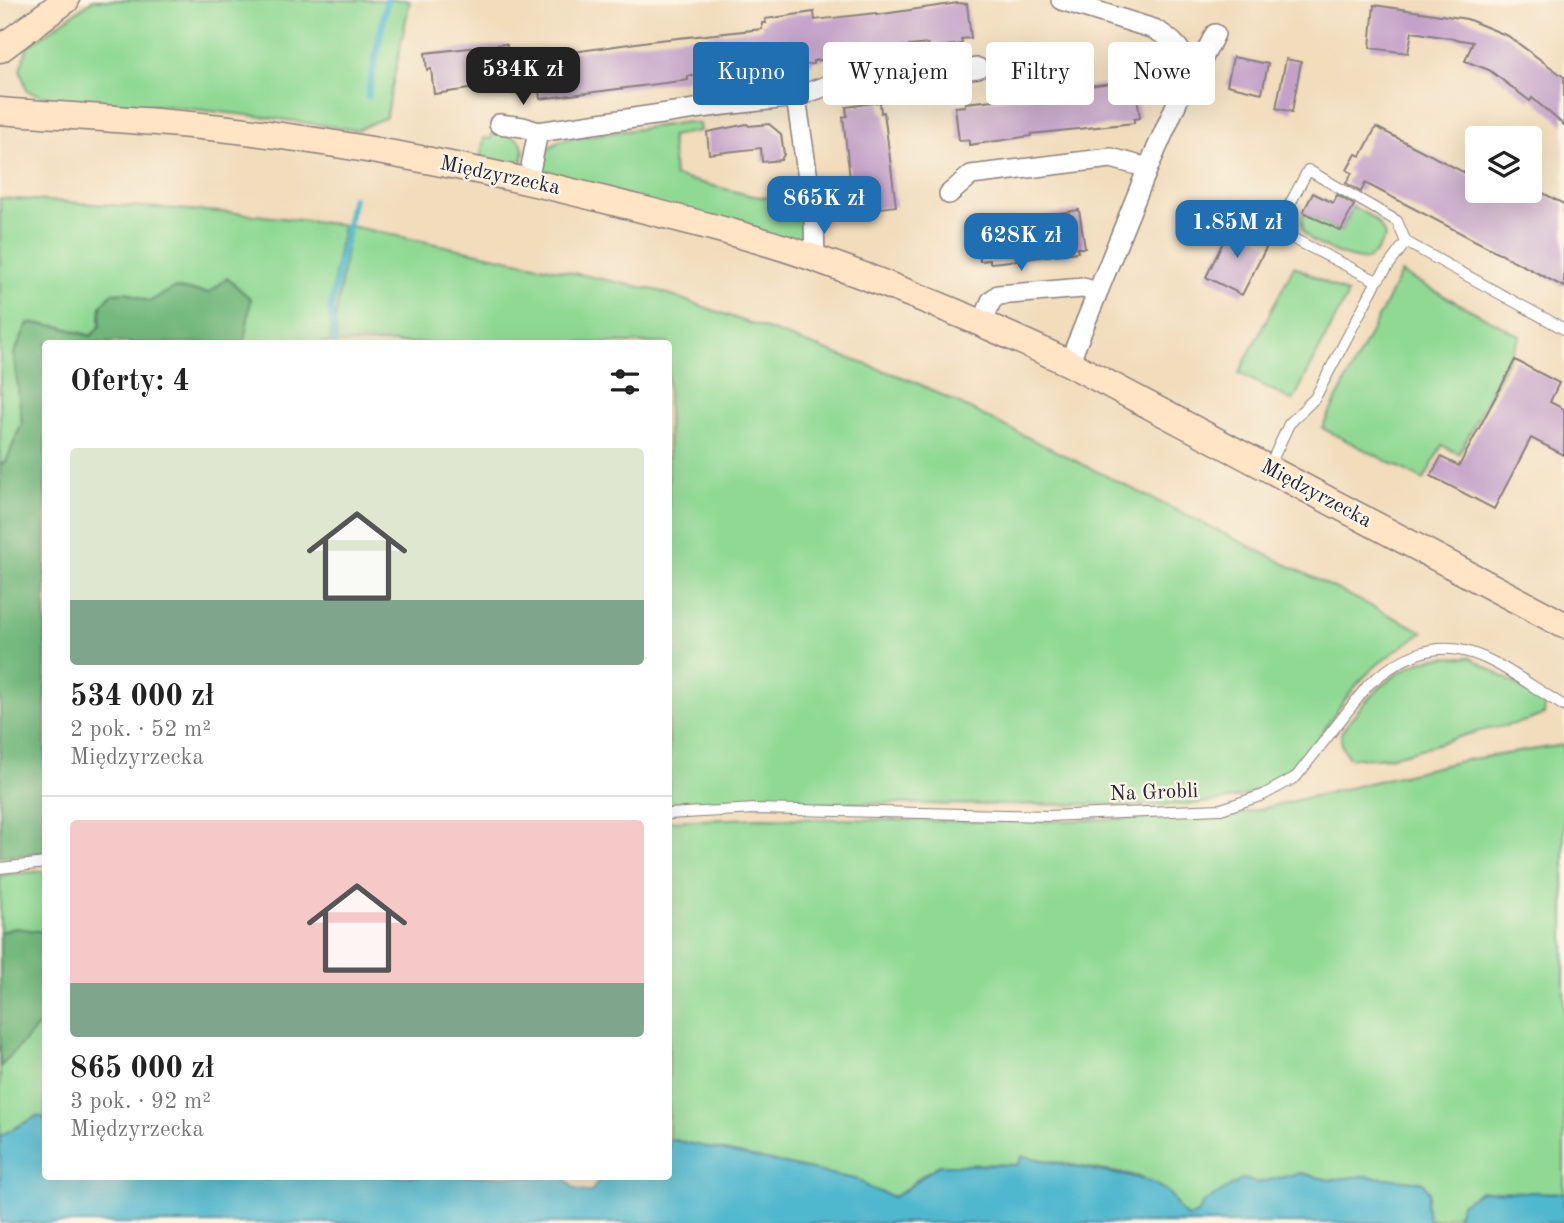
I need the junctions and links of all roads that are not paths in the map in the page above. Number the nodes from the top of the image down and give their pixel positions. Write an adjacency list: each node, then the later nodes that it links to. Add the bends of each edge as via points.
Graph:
1 (66, 0): 6 (street)
2 (1061, 0): 4 (street, via 1154,29)
3 (1214, 34): 5 (street)
4 (1173, 42)
5 (1210, 42)
6 (0, 49)
7 (978, 68): 8 (street, via 826,86)
8 (809, 92)
9 (737, 105): 14 (street)
10 (797, 105): 19 (street)
11 (1176, 105): 15 (street)
12 (0, 111): 16 (street, Międzyrzecka, via 281,135)
13 (499, 124): 14 (street)
14 (538, 132): 16 (street)
15 (1148, 168): 17 (street, via 1111,158 971,175); 21 (street)
16 (528, 181): 19 (street, Międzyrzecka)
17 (949, 194)
18 (1406, 242): 20 (lane); 20 (lane, via 1397,221 1308,170 1276,230); 23 (lane)
19 (815, 258): 22 (street, Międzyrzecka)
20 (1377, 281): 25 (lane, via 1315,398 1289,424)
21 (1097, 292): 22 (street, via 1083,288 998,295); 24 (street)
22 (982, 325): 24 (street, Międzyrzecka)
23 (1564, 329)
24 (1069, 363): 25 (street, Międzyrzecka)
25 (1268, 468): 26 (street, Międzyrzecka)
26 (1564, 625)
27 (1564, 706): 28 (lane, Na Grobli, via 1489,658 1440,648 1413,656 1369,684 1296,778 1221,809 1047,816 755,809)
28 (672, 814)
29 (42, 863): 30 (lane)
30 (0, 868)

